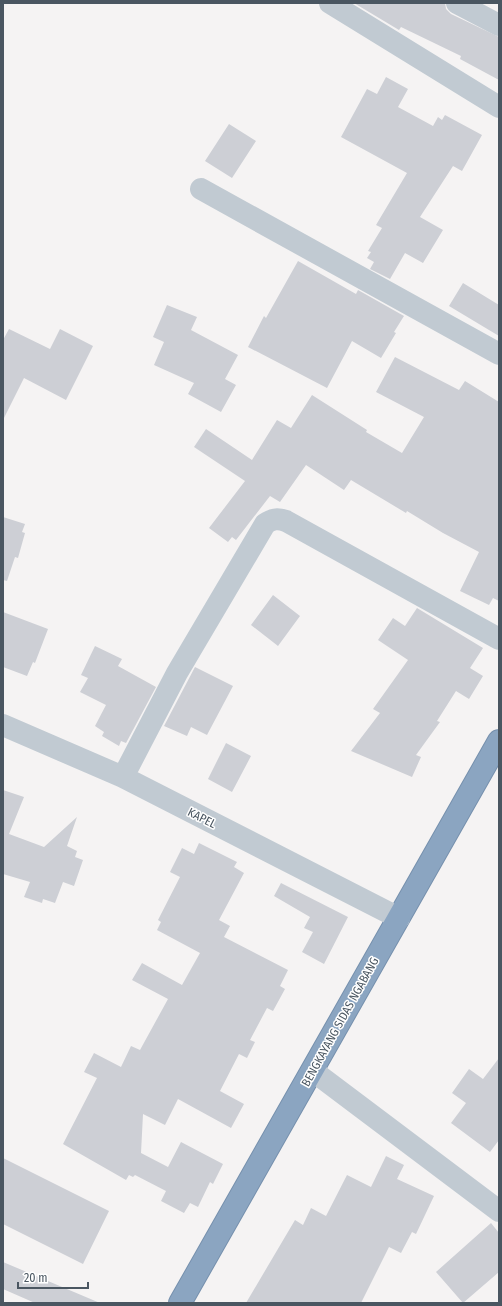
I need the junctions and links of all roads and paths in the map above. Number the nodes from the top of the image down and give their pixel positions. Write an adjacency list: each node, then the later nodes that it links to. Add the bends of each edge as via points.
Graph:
1 (330, 3): 4 (street)
2 (457, 3): 3 (street)
3 (499, 24)
4 (499, 107)
5 (201, 189): 6 (street)
6 (499, 354)
7 (499, 639): 10 (street, via 286,520 271,520 265,524 216,605)
8 (3, 725): 10 (street, KAPEL)
9 (499, 741): 11 (highway, BENGKAYANG SIDAS NGABANG)
10 (123, 777): 11 (street, KAPEL)
11 (398, 918): 12 (highway, BENGKAYANG SIDAS NGABANG)
12 (314, 1071): 13 (street); 14 (highway, BENGKAYANG SIDAS NGABANG)
13 (499, 1211)
14 (180, 1303)

